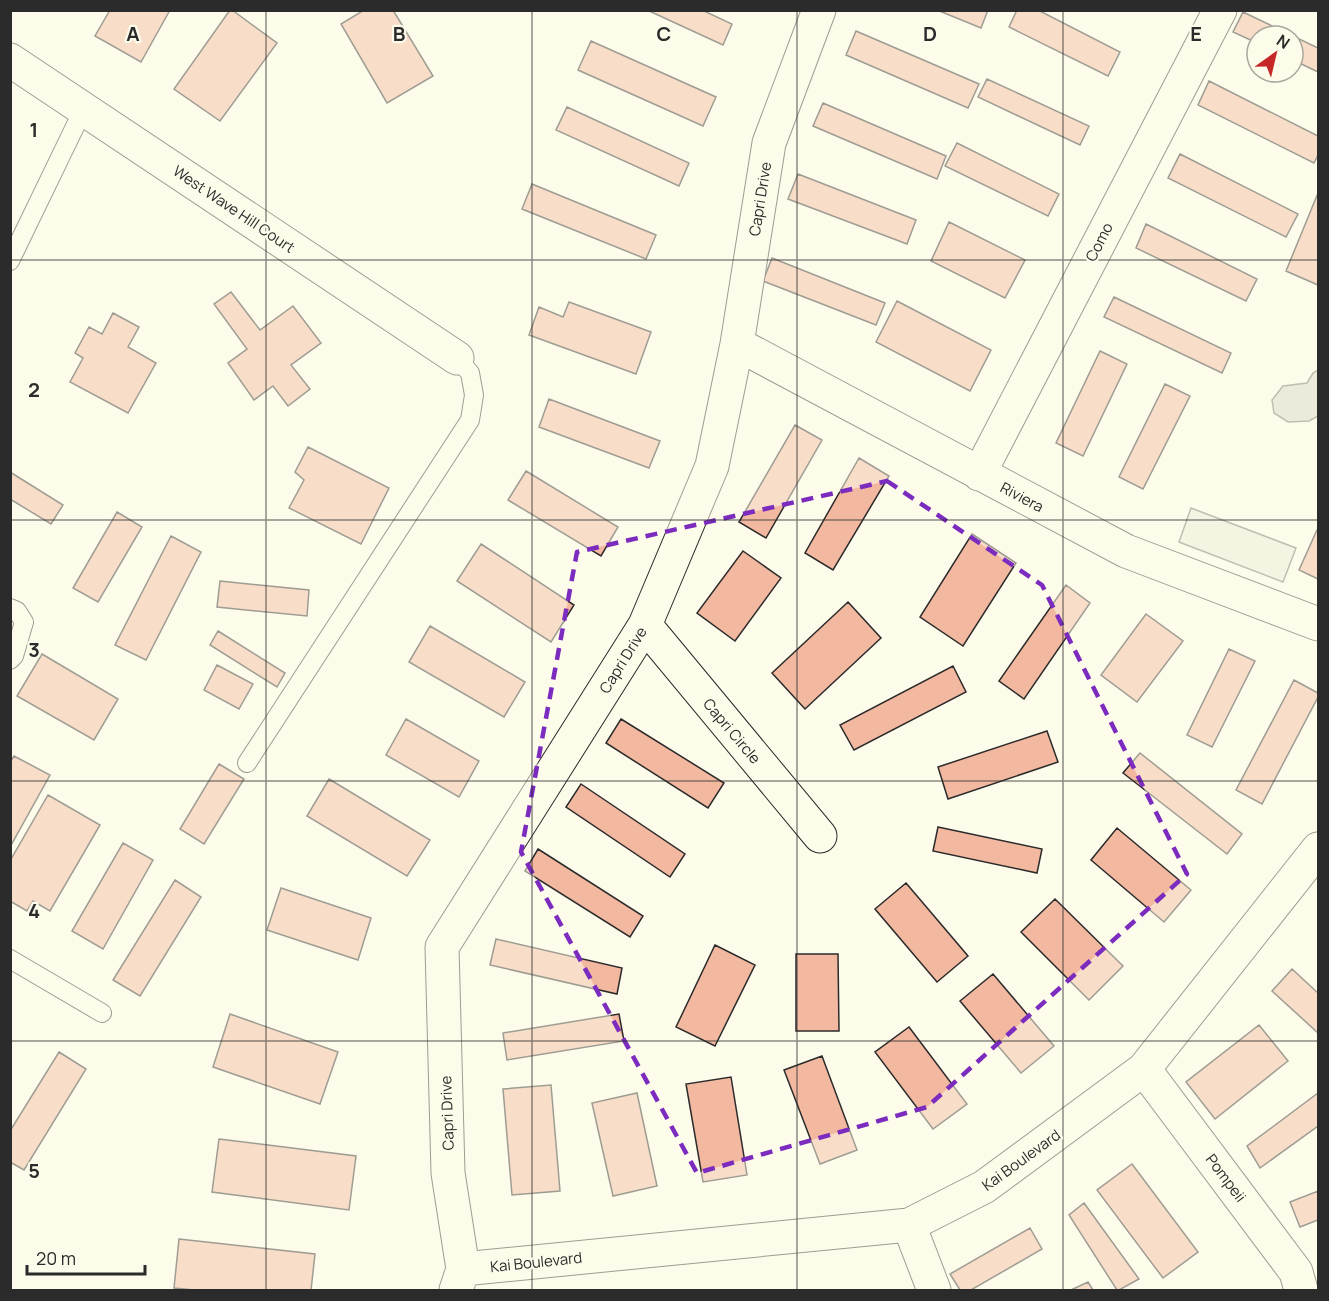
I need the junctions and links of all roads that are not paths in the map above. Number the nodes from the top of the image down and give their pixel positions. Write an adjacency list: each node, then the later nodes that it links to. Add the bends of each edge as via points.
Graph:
1 (819, 10): 6 (street, Capri Drive, via 769,143)
2 (1220, 10): 8 (street, Como)
3 (10, 60): 4 (street, West Wave Hill Court)
4 (84, 108): 5 (lane); 7 (street, West Wave Hill Court)
5 (10, 261)
6 (737, 344): 8 (street, Riviera); 11 (street, Capri Drive, via 712,466)
7 (457, 357): 13 (lane, via 470,373 474,395 470,420)
8 (979, 474): 10 (street, Riviera, via 1126,551)
9 (10, 608): 12 (lane, via 24,621)
10 (1318, 624)
11 (645, 625): 14 (street, Capri Circle); 20 (street, Capri Drive, via 442,947 448,1173)
12 (10, 660)
13 (247, 763)
14 (820, 836)
15 (1318, 849): 18 (street, Kai Boulevard)
16 (10, 960): 17 (lane)
17 (102, 1013)
18 (1144, 1070): 19 (street, Kai Boulevard, via 984,1187); 22 (street, Pompeii, via 1296,1272)
19 (909, 1225): 20 (street, Kai Boulevard); 21 (street)
20 (460, 1280)
21 (934, 1290)
22 (1301, 1290)

